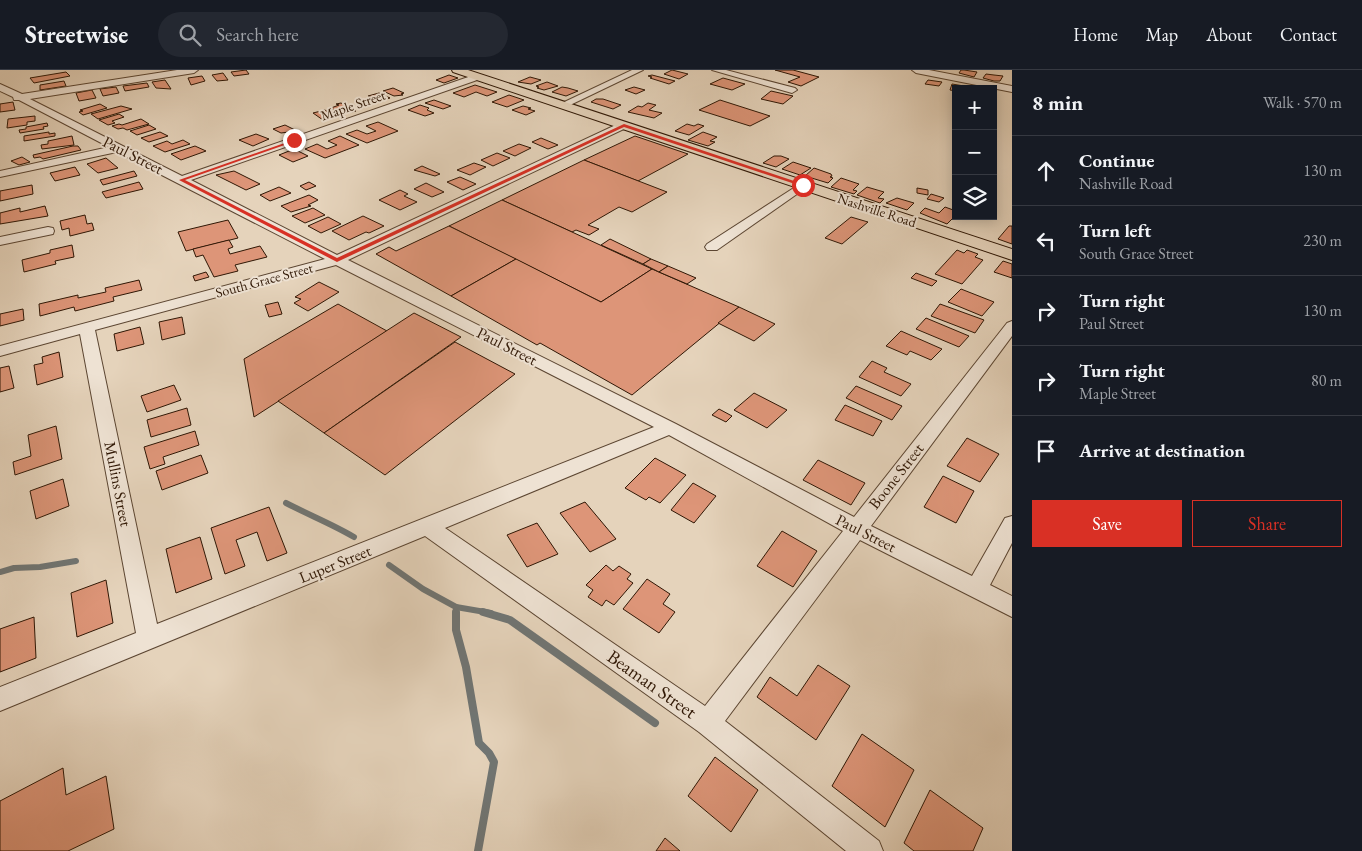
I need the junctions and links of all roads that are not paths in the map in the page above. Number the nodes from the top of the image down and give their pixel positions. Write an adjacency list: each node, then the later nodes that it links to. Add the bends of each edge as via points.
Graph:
1 (194, 70): 10 (street)
2 (457, 70): 6 (main road, Nashville Road)
3 (639, 70): 12 (street)
4 (716, 70): 9 (street)
5 (916, 70): 8 (street)
6 (477, 77): 12 (main road, Nashville Road); 16 (street, Maple Street)
7 (0, 87): 10 (street, Paul Street)
8 (1012, 89)
9 (792, 90)
10 (20, 97): 11 (street); 14 (street, Paul Street)
11 (0, 100)
12 (563, 106): 13 (main road, Nashville Road)
13 (624, 125): 17 (main road, Nashville Road); 22 (street, South Grace Street)
14 (119, 148): 15 (street); 16 (street, Paul Street)
15 (0, 174)
16 (181, 180): 22 (street, Paul Street)
17 (803, 185): 20 (street); 21 (main road, Nashville Road)
18 (48, 231): 19 (street)
19 (0, 241)
20 (712, 247)
21 (1012, 255)
22 (337, 260): 24 (street, South Grace Street); 26 (street, Paul Street)
23 (1012, 326): 29 (street, Boone Street)
24 (87, 329): 25 (street, South Grace Street); 32 (street, Mullins Street)
25 (0, 351)
26 (670, 428): 28 (street, Luper Street); 29 (street, Paul Street)
27 (1012, 524): 30 (street)
28 (428, 527): 32 (street, Luper Street); 34 (street, Beaman Street)
29 (856, 528): 30 (street, Paul Street); 34 (street, Boone Street)
30 (976, 589): 31 (street, Paul Street)
31 (1012, 607)
32 (149, 640): 33 (street, Luper Street)
33 (0, 699)
34 (708, 723): 35 (street, Beaman Street)
35 (869, 851)

